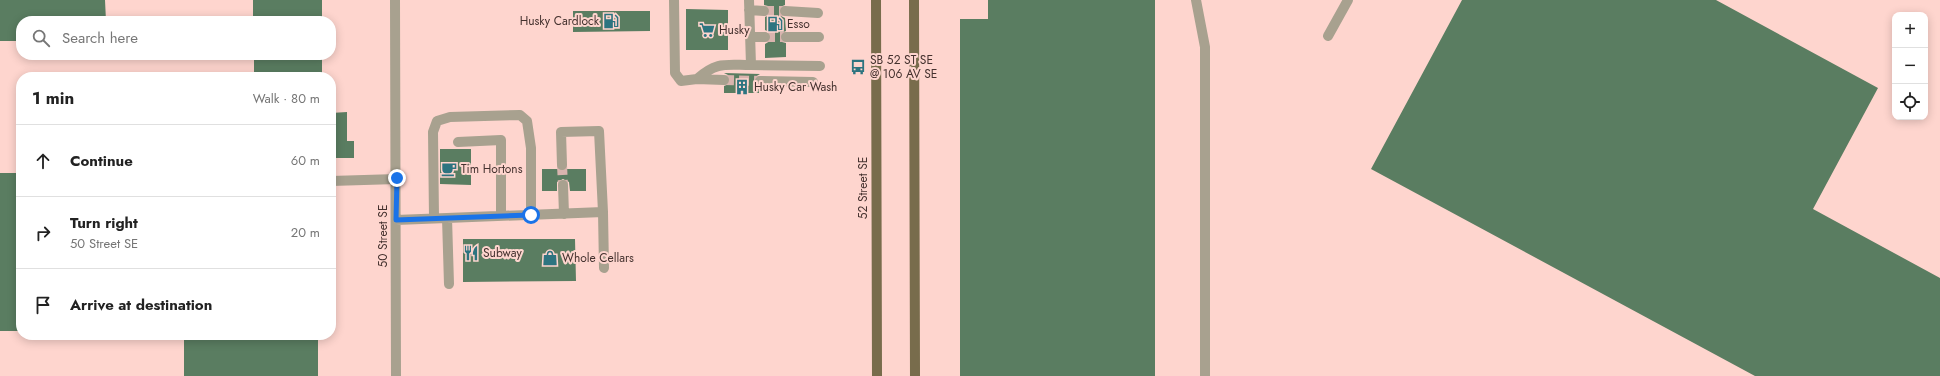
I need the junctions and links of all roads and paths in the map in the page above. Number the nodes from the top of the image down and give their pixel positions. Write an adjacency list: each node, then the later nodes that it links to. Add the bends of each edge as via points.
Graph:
1 (396, 0): 26 (street, 50 Street SE)
2 (674, 0): 20 (street, via 675,73 681,81)
3 (876, 0): 39 (main road, 52 Street SE)
4 (914, 0): 12 (main road)
5 (920, 0): 12 (main road)
6 (1196, 0): 41 (street, via 1205,47)
7 (1348, 0): 13 (street)
8 (749, 5): 9 (street); 14 (street)
9 (764, 11)
10 (785, 11): 11 (street)
11 (818, 13)
12 (914, 14): 40 (main road)
13 (1328, 36)
14 (750, 37): 15 (street); 18 (street)
15 (765, 37)
16 (786, 37): 17 (street)
17 (819, 37)
18 (751, 65): 19 (street); 20 (street, via 719,65 707,70)
19 (820, 66)
20 (697, 79): 21 (street)
21 (724, 80)
22 (760, 81): 23 (street)
23 (813, 82)
24 (458, 142): 32 (street, via 501,140)
25 (562, 165): 29 (street, via 561,132 599,131)
26 (397, 178): 27 (street); 35 (street, 50 Street SE)
27 (336, 181)
28 (563, 185): 30 (street)
29 (603, 212): 30 (street); 36 (street)
30 (564, 214): 31 (street)
31 (531, 215): 32 (street); 33 (street, via 531,148 527,121 520,115 450,117 437,121 433,132)
32 (501, 216): 34 (street)
33 (434, 218): 34 (street); 35 (street)
34 (447, 218): 37 (street)
35 (396, 220): 38 (street, 50 Street SE)
36 (604, 268)
37 (449, 284)
38 (396, 376)
39 (877, 376)
40 (914, 376)
41 (1205, 376)

